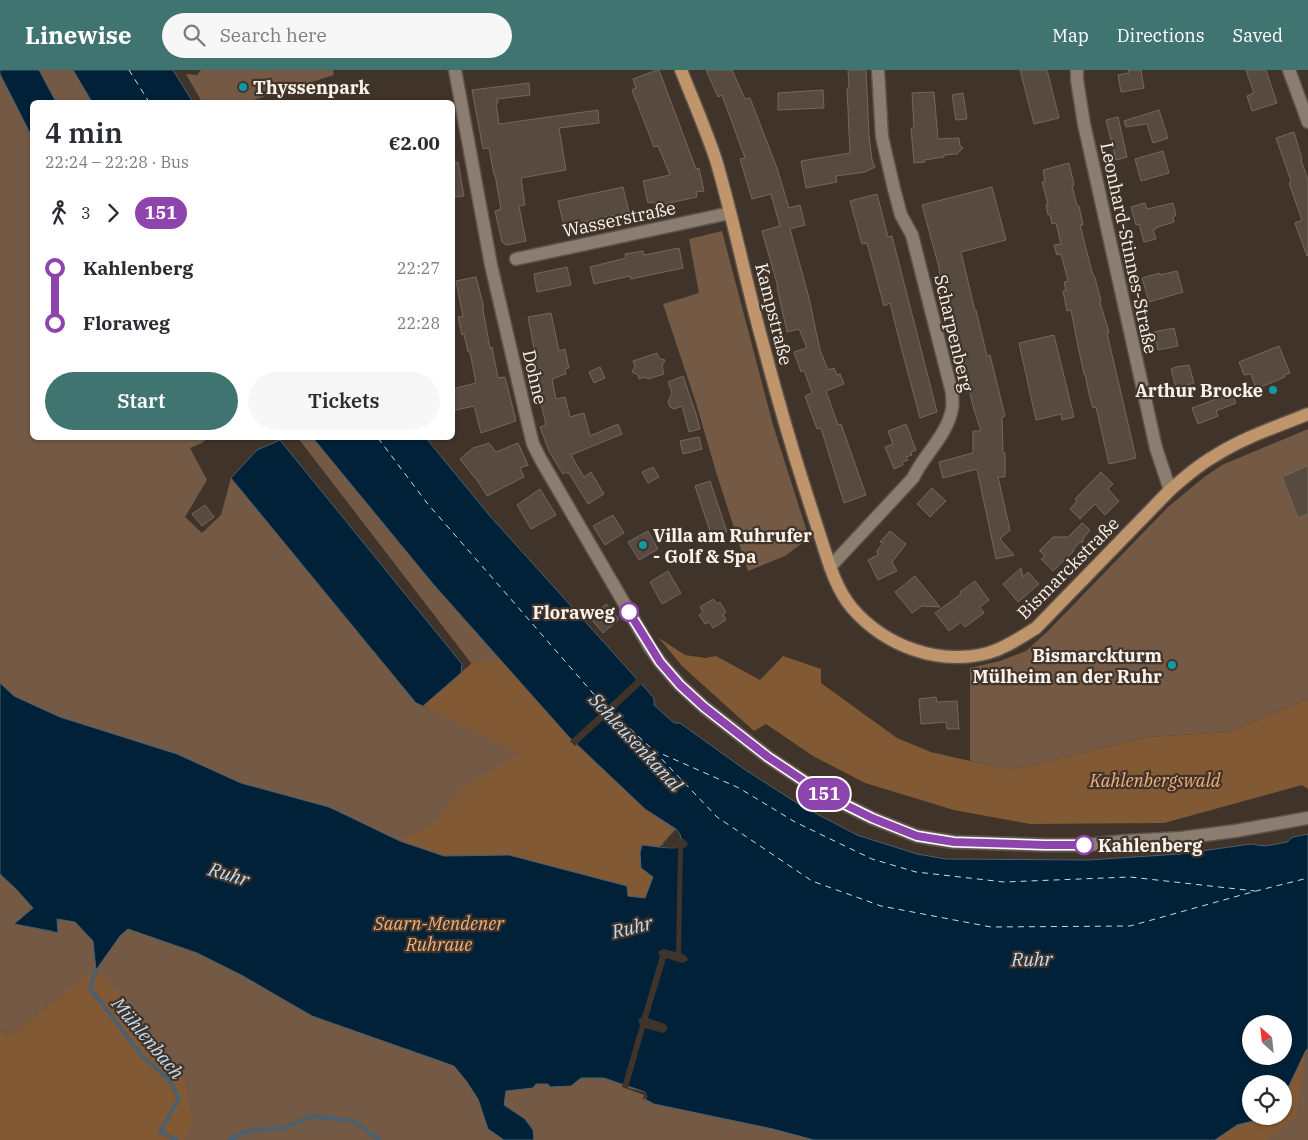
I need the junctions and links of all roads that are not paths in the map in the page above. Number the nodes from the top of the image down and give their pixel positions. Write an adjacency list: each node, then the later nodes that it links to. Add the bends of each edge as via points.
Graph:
1 (455, 70): 12 (street, Dohne, via 491,265 533,444 660,662 704,707 768,757 822,793 917,836 954,842 1087,845 1181,838)
2 (681, 70): 7 (main road, Kampstraße, via 715,159)
3 (878, 70): 11 (street, Scharpenberg, via 882,137 901,215 912,235 952,393 952,409 938,440 913,478)
4 (1078, 70): 10 (street, Leonhard-Stinnes-Straße, via 1084,124 1156,448)
5 (1289, 70): 6 (street)
6 (1308, 122)
7 (730, 214): 8 (street, Wasserstraße); 11 (main road, Kampstraße, via 790,440)
8 (516, 259)
9 (1308, 414): 10 (main road, Bismarckstraße, via 1213,457)
10 (1170, 490): 11 (main road, Bismarckstraße, via 1036,628 988,653 958,657 930,655 902,646 863,620 841,591)
11 (830, 567)
12 (1308, 818)

